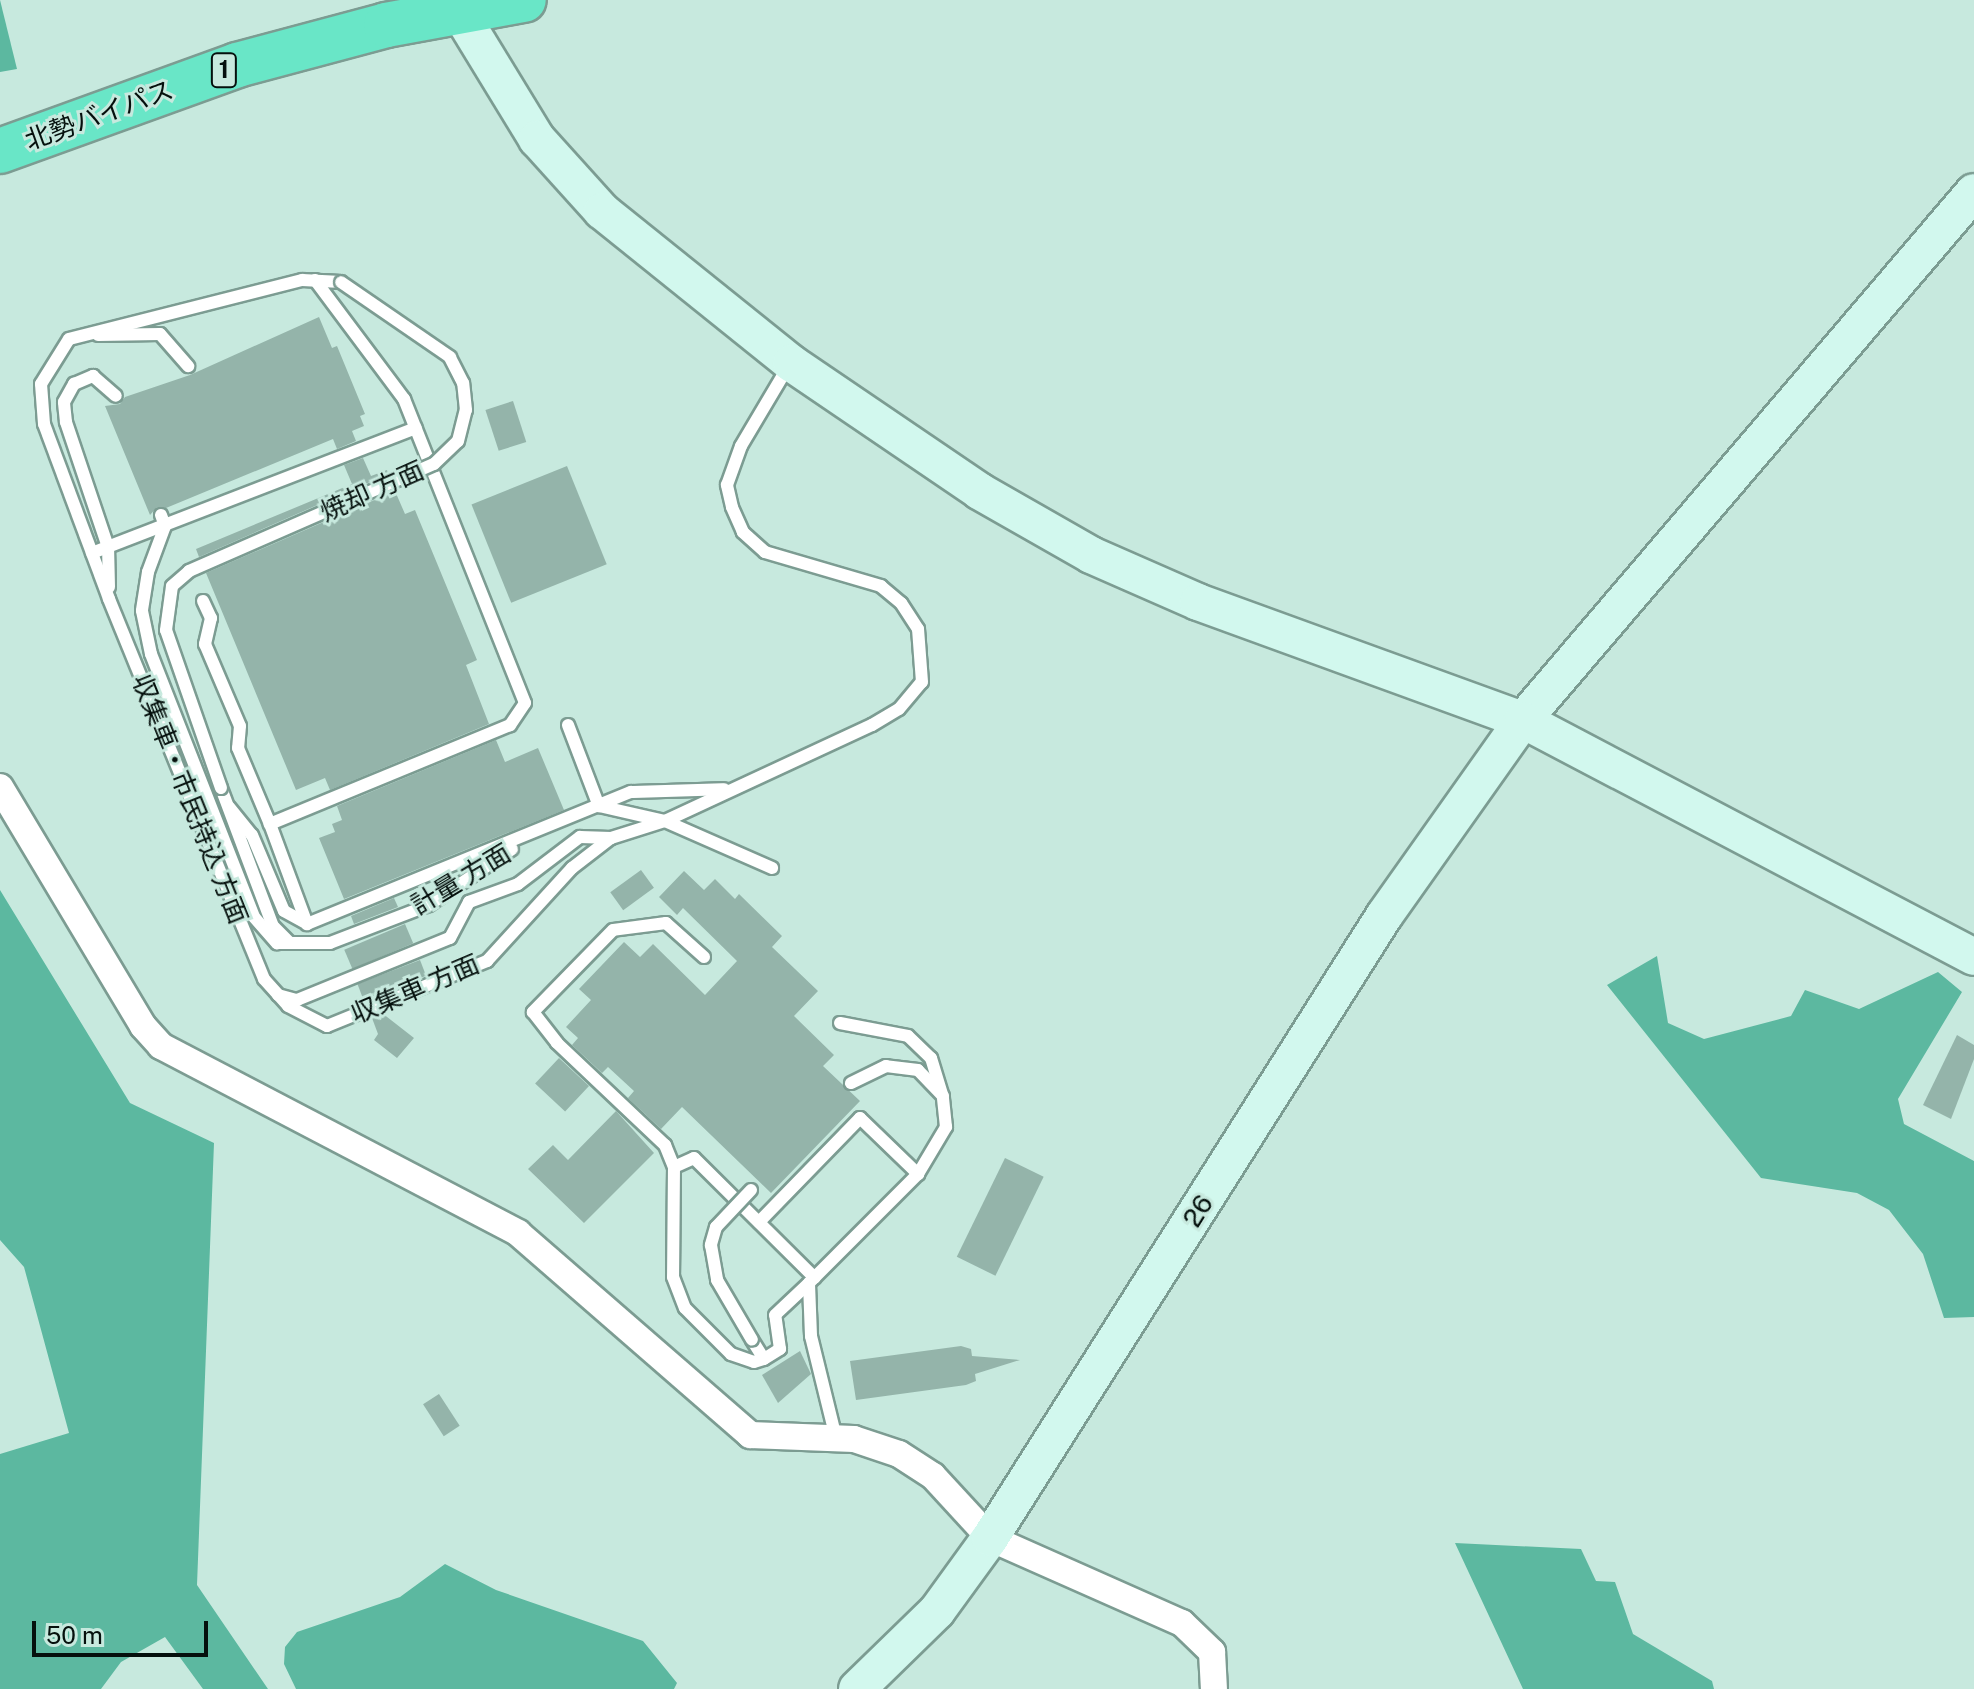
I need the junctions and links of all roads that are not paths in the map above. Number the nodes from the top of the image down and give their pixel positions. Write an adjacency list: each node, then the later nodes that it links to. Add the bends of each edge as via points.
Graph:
1 (524, 0): 2 (highway, 北勢バイパス / 1)
2 (454, 5): 3 (highway, 北勢バイパス / 1, via 237,65); 7 (street, via 537,139 602,211)
3 (0, 151)
4 (1974, 192): 18 (street, 26)
5 (315, 280): 6 (lane, 焼却 方面); 10 (lane, via 404,399); 22 (lane, 焼却 方面, bridge, via 341,282 450,357 463,383 466,410 458,441 434,464 189,571 172,586 166,630)
6 (91, 335): 8 (lane, via 160,334); 15 (lane, 収集車・市民持込 方面, via 69,339 41,384 44,424)
7 (791, 363): 18 (street, via 979,491 1091,555 1198,602); 21 (lane, via 741,446 727,485 732,507 743,532 765,552 881,586 901,603 918,629 922,682 899,709 872,725)
8 (188, 366)
9 (116, 396): 14 (lane, via 93,376 74,384 64,402)
10 (416, 428): 12 (lane); 25 (lane, via 525,703 510,725)
11 (235, 485): 12 (lane)
12 (239, 498): 13 (lane)
13 (163, 520): 14 (lane); 30 (lane, via 142,611 151,654 254,917 277,943)
14 (108, 547): 15 (lane); 16 (lane)
15 (92, 553): 16 (lane, 収集車・市民持込 方面)
16 (109, 599): 33 (lane, 収集車・市民持込 方面, via 264,979)
17 (203, 601): 25 (lane, via 211,618 205,644 240,726 238,748)
18 (1523, 720): 32 (street); 44 (street, 26, via 1384,916)
19 (568, 725): 23 (lane)
20 (0, 787): 43 (street, via 143,1026 161,1046 518,1233 750,1435)
21 (732, 789): 23 (lane, via 631,792); 24 (lane)
22 (223, 795): 29 (lane, via 252,835 284,911); 30 (lane, via 273,926)
23 (599, 806): 24 (lane); 26 (lane)
24 (665, 821): 27 (lane); 28 (lane)
25 (270, 824): 29 (lane)
26 (538, 832): 29 (lane); 30 (lane, 計量 方面, via 429,905 330,943)
27 (611, 838): 33 (lane, via 580,837 518,884 469,902 450,938 297,1000); 33 (lane, 収集車 方面, via 572,868 487,961 327,1026)
28 (772, 868)
29 (307, 924)
30 (290, 943)
31 (704, 957): 37 (lane, via 666,923 613,930 533,1012 557,1043 665,1145)
32 (1974, 957)
33 (278, 995)
34 (840, 1023): 36 (lane, via 908,1036 931,1058)
35 (851, 1083): 36 (lane, via 869,1071 904,1066 918,1070)
36 (943, 1096): 38 (lane, via 946,1127)
37 (674, 1167): 40 (lane, via 694,1158); 42 (lane, via 677,1296 731,1354 754,1362)
38 (918, 1174): 40 (lane, via 860,1118); 41 (lane)
39 (751, 1190): 42 (lane, bridge, via 716,1227 711,1245 717,1280)
40 (759, 1222): 41 (lane)
41 (812, 1280): 42 (lane, via 775,1315 780,1349); 43 (lane, via 811,1336)
42 (764, 1359)
43 (836, 1438): 44 (street, via 899,1454 933,1476)
44 (990, 1538): 45 (street, 26, via 937,1611); 46 (street, via 1182,1623 1212,1652)
45 (857, 1689)
46 (1214, 1689)

